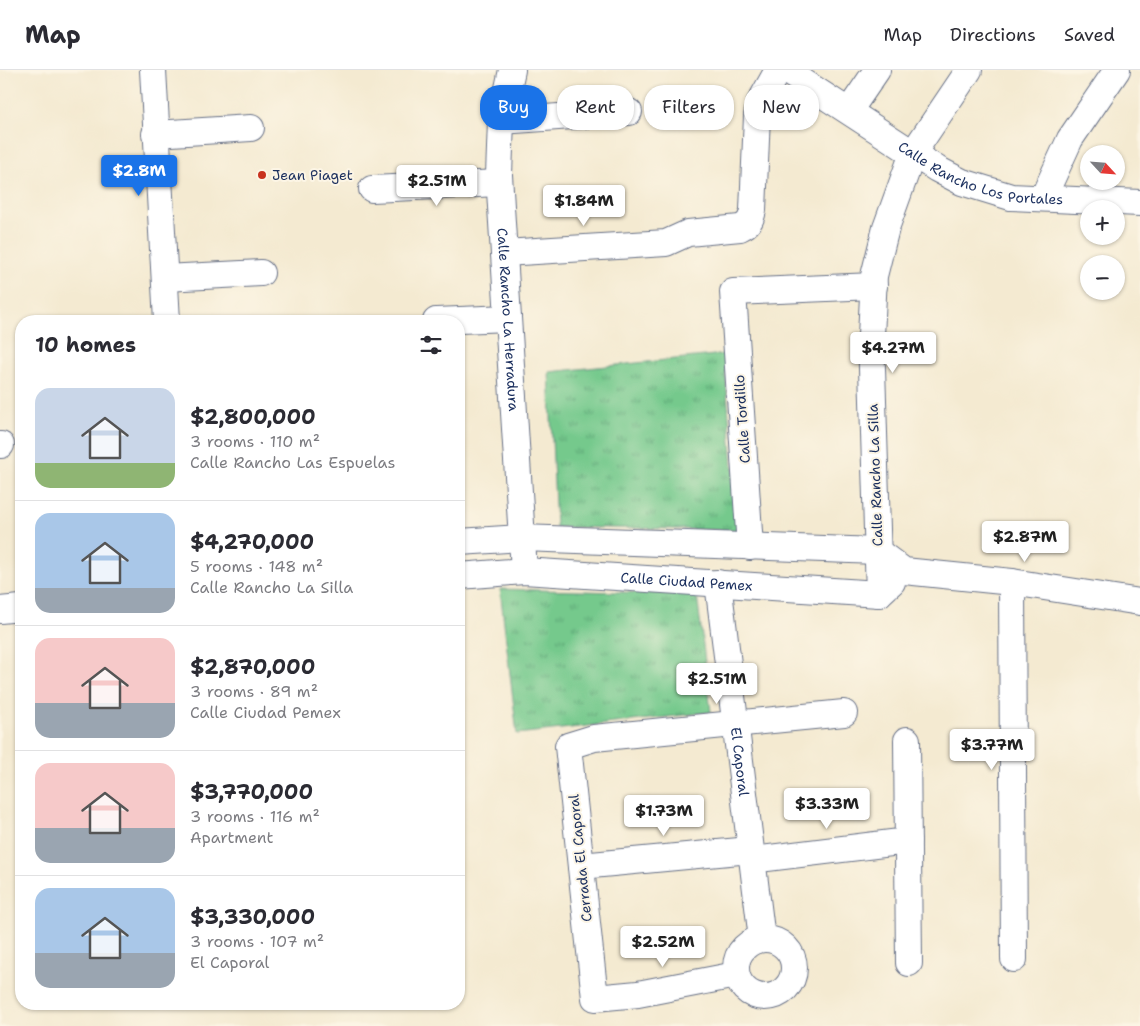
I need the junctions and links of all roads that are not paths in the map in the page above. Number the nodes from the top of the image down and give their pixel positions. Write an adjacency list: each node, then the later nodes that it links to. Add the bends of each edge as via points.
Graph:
1 (153, 70): 12 (street)
2 (512, 70): 8 (street, Calle Rancho La Herradura)
3 (778, 70): 18 (street, via 760,102 751,220 740,228 688,233 666,243)
4 (785, 70): 9 (street, Calle Rancho Los Portales)
5 (877, 70): 9 (street)
6 (969, 70): 13 (street, Calle Rancho La Silla)
7 (1117, 70): 16 (street, via 1070,139)
8 (509, 85)
9 (849, 111): 13 (street, Calle Rancho Los Portales)
10 (251, 128): 12 (street)
11 (501, 130): 14 (street, Calle Rancho La Herradura)
12 (155, 134): 20 (street)
13 (913, 153): 16 (street, Calle Rancho Los Portales, via 970,185 1011,197); 21 (street, Calle Rancho La Silla, via 886,228)
14 (500, 183): 15 (street); 18 (street, Calle Rancho La Herradura)
15 (372, 189)
16 (1043, 198): 17 (street, Calle Rancho Los Portales)
17 (1140, 203)
18 (504, 253): 23 (street, Calle Rancho La Herradura)
19 (261, 273): 20 (street)
20 (165, 278): 22 (street)
21 (874, 286): 27 (street, Calle Tordillo, via 733,292); 28 (street, Calle Rancho La Silla, via 871,336)
22 (167, 315)
23 (508, 318): 24 (street); 25 (street, Calle Rancho La Herradura)
24 (465, 320)
25 (522, 538): 26 (street); 27 (street); 29 (street, Calle Rancho La Herradura)
26 (465, 542)
27 (750, 547): 28 (street)
28 (877, 551): 30 (street); 34 (street, Calle Rancho La Silla)
29 (524, 571): 31 (street, Calle Ciudad Pemex); 33 (street, Calle Ciudad Pemex)
30 (904, 571): 32 (street); 34 (street)
31 (465, 576)
32 (1012, 582): 35 (street); 45 (street)
33 (718, 584): 34 (street, Calle Ciudad Pemex); 39 (street, El Caporal)
34 (878, 594)
35 (1140, 602)
36 (15, 609): 37 (street)
37 (0, 610)
38 (844, 713): 39 (street)
39 (735, 724): 42 (street, El Caporal); 43 (street, Cerrada El Caporal, via 594,738 568,746)
40 (907, 740): 41 (street)
41 (908, 841): 42 (street); 46 (street)
42 (751, 855): 43 (street); 44 (street, El Caporal)
43 (581, 866): 47 (street, Cerrada El Caporal, via 595,998 638,994)
44 (762, 939): 47 (street, via 741,951 735,967); 47 (street, via 780,942 792,956 794,973 786,989 770,997 753,996 745,991)
45 (1014, 960)
46 (909, 963)
47 (736, 976)

